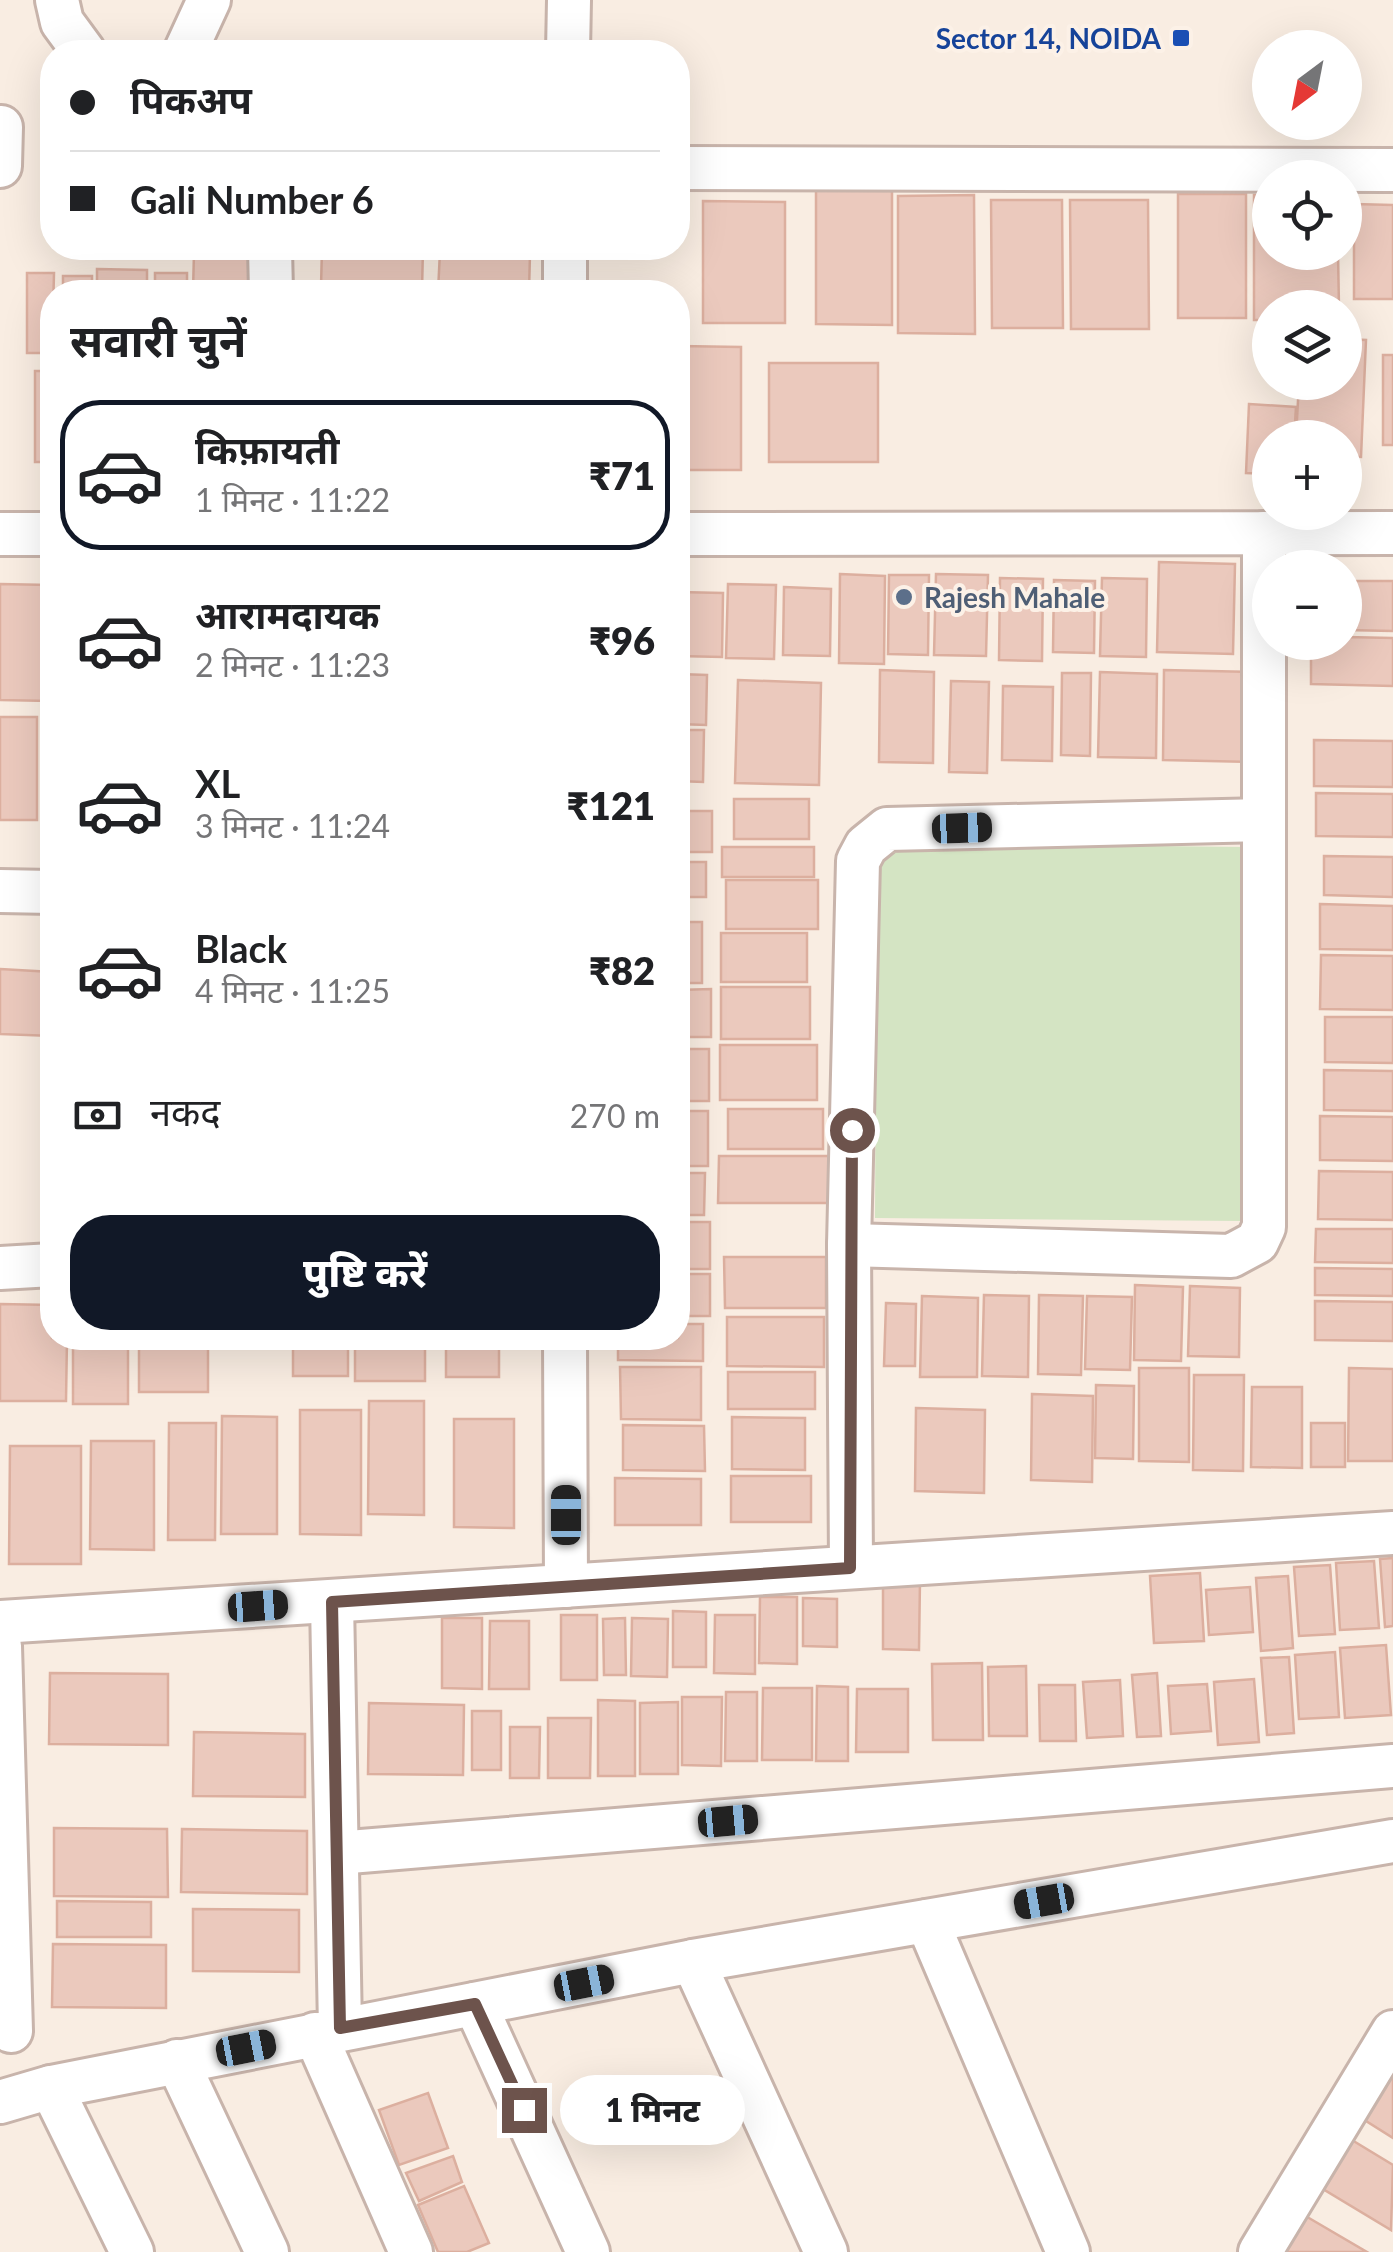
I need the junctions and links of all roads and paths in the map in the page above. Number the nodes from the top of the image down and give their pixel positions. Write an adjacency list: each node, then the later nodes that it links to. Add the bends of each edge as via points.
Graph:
1 (57, 0): 4 (street)
2 (209, 0): 5 (street)
3 (569, 0): 6 (street)
4 (75, 40)
5 (190, 40)
6 (568, 40)
7 (1, 127): 8 (street)
8 (0, 166)
9 (690, 168): 10 (street)
10 (1393, 170)
11 (1264, 533): 12 (street); 15 (street); 16 (street)
12 (1393, 533)
13 (0, 534): 14 (street)
14 (40, 534)
15 (690, 534)
16 (1264, 820): 19 (street, via 887,830 866,846 858,861); 19 (street, via 1264,1228 1257,1242 1231,1256)
17 (0, 891): 18 (street)
18 (40, 892)
19 (849, 1245): 24 (street)
20 (40, 1266): 21 (street)
21 (0, 1268)
22 (565, 1350): 25 (street)
23 (1393, 1533): 24 (street)
24 (850, 1568): 25 (street)
25 (566, 1586): 26 (street)
26 (332, 1602): 27 (street); 31 (street)
27 (0, 1622)
28 (0, 1646): 36 (street)
29 (1393, 1766): 31 (street)
30 (1393, 1841): 32 (street)
31 (337, 1853): 35 (street)
32 (927, 1921): 33 (street); 46 (street)
33 (693, 1962): 34 (street); 45 (street)
34 (475, 2004): 35 (street); 44 (street)
35 (328, 2031): 38 (street); 43 (street)
36 (10, 2032)
37 (1393, 2032): 47 (street)
38 (178, 2062): 39 (street); 42 (street)
39 (51, 2087): 40 (street); 41 (street)
40 (0, 2102)
41 (132, 2252)
42 (267, 2252)
43 (411, 2252)
44 (588, 2252)
45 (826, 2252)
46 (1068, 2252)
47 (1260, 2252)

